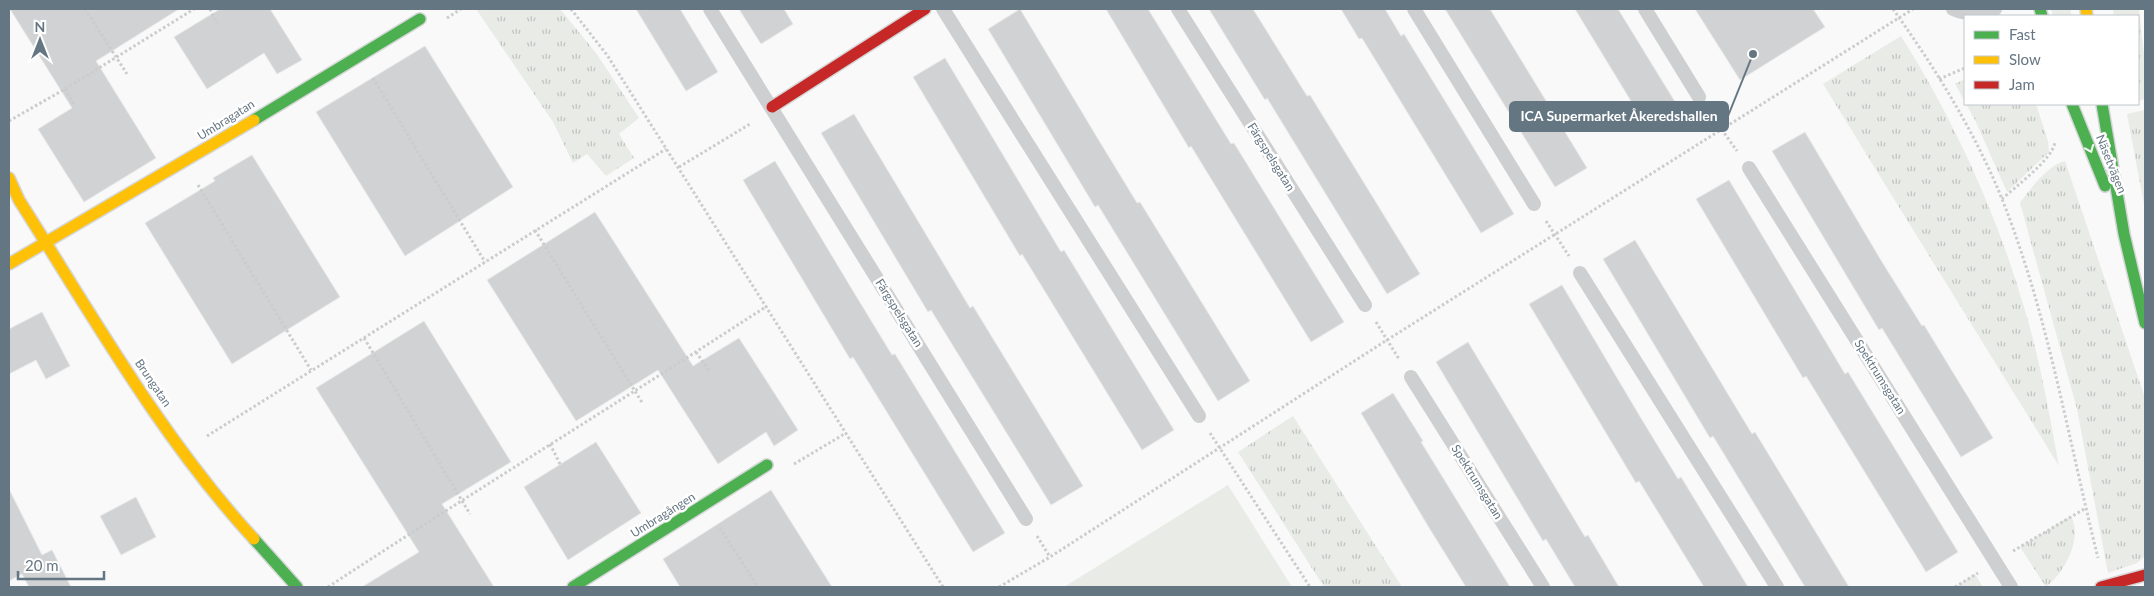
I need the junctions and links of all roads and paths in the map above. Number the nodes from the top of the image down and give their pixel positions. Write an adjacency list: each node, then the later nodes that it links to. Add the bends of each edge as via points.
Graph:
1 (86, 9): 19 (path)
2 (194, 9): 19 (path)
3 (210, 9): 17 (path)
4 (570, 9): 32 (path, via 607,55)
5 (710, 9): 28 (lane, Färgspelsgatan)
6 (925, 9): 28 (street)
7 (943, 9): 57 (lane)
8 (1178, 9): 47 (lane, Färgspelsgatan)
9 (1414, 9): 38 (lane)
10 (1645, 9): 24 (lane)
11 (1893, 9): 15 (path)
12 (1913, 9): 15 (path)
13 (1953, 9): 14 (lane, via 1979,13)
14 (1995, 9)
15 (1900, 18): 22 (path); 30 (path)
16 (420, 19): 18 (street, Umbragatan)
17 (217, 24)
18 (360, 56): 33 (street, Umbragatan); 43 (path)
19 (116, 58): 21 (path); 23 (path)
20 (1964, 68): 22 (path)
21 (127, 74)
22 (1939, 79): 37 (path, via 1971,133)
23 (65, 89): 27 (path); 29 (path)
24 (1699, 97): 30 (path)
25 (2072, 105): 41 (street, Näsetvägen, one-way to 41)
26 (2102, 105): 41 (street, Näsetvägen)
27 (75, 106)
28 (772, 107): 34 (path, via 745,128); 68 (lane, Färgspelsgatan)
29 (9, 121)
30 (1722, 131): 35 (path); 40 (path)
31 (2056, 138): 37 (path, via 2055,148 2048,156)
32 (666, 149): 34 (path); 39 (path)
33 (184, 162): 42 (street, Umbragatan); 52 (path)
34 (679, 167): 46 (path)
35 (1749, 168): 69 (lane, Spektrumsgatan)
36 (9, 178): 42 (street, Brungatan, via 18,200)
37 (2002, 199): 66 (path, via 2037,300)
38 (1534, 204): 40 (path)
39 (535, 230): 43 (path); 55 (path)
40 (1555, 234): 45 (path); 50 (path)
41 (2124, 234): 48 (street, Näsetvägen)
42 (46, 242): 44 (street, Umbragatan); 61 (street, Brungatan, via 142,394)
43 (485, 262): 49 (path)
44 (9, 264)
45 (1580, 273): 80 (lane)
46 (767, 306): 51 (path); 58 (path)
47 (1365, 306): 50 (path)
48 (2145, 323)
49 (364, 338): 52 (path); 64 (path)
50 (1387, 340): 54 (path); 60 (path)
51 (696, 352): 53 (path); 55 (path)
52 (311, 370): 61 (path)
53 (710, 372)
54 (1410, 376): 79 (lane, Spektrumsgatan)
55 (634, 392): 56 (path); 59 (path)
56 (643, 404)
57 (1199, 416): 60 (path)
58 (846, 433): 62 (path, via 786,469); 76 (path)
59 (550, 444): 63 (path); 64 (path)
60 (1220, 448): 77 (path); 78 (path)
61 (184, 450): 72 (street, Brungatan, via 228,511)
62 (767, 465): 65 (street, Umbragången)
63 (561, 466)
64 (461, 500): 67 (path); 73 (path)
65 (705, 504): 74 (street, Umbragången); 75 (path)
66 (2086, 508): 69 (path); 71 (path)
67 (470, 514)
68 (1026, 519)
69 (1995, 562): 81 (path); 82 (lane, Spektrumsgatan)
70 (2145, 575): 71 (street)
71 (2103, 586)
72 (297, 587)
73 (328, 587)
74 (574, 587)
75 (758, 587)
76 (943, 587)
77 (999, 587)
78 (1310, 587)
79 (1543, 587)
80 (1777, 587)
81 (1955, 587)
82 (2011, 587)

